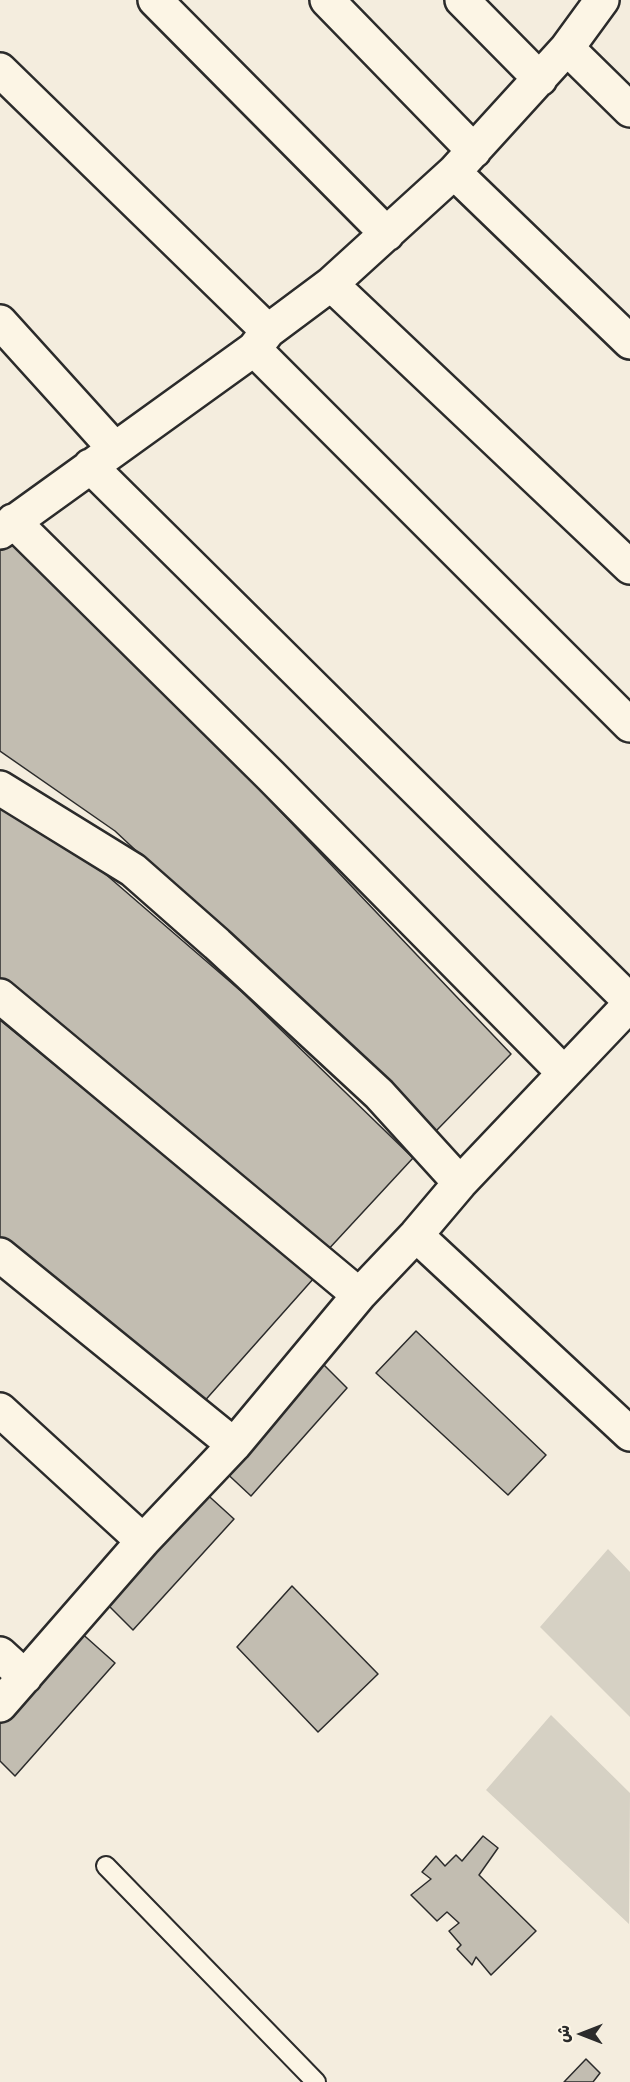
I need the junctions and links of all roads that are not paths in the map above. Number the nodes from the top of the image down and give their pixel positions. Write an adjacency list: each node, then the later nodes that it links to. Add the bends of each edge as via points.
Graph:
1 (155, 0): 10 (street)
2 (327, 0): 9 (street)
3 (462, 0): 7 (street)
4 (602, 0): 5 (street)
5 (567, 48): 7 (street); 8 (street)
6 (0, 70): 13 (street)
7 (540, 79): 9 (street)
8 (630, 110)
9 (464, 161): 10 (street); 14 (street)
10 (387, 234): 11 (street)
11 (331, 284): 13 (street); 17 (street)
12 (0, 322): 15 (street)
13 (261, 340): 15 (street); 18 (street)
14 (630, 342)
15 (103, 457): 16 (street); 21 (street)
16 (7, 526): 22 (street, via 272,776)
17 (630, 567)
18 (630, 725)
19 (0, 788): 23 (street, via 133,870 379,1094)
20 (0, 996): 26 (street)
21 (630, 1003): 22 (street)
22 (564, 1073): 23 (street)
23 (460, 1183): 24 (street)
24 (416, 1234): 26 (street); 28 (street)
25 (0, 1255): 29 (street)
26 (359, 1295): 29 (street)
27 (0, 1410): 30 (street)
28 (630, 1434)
29 (234, 1445): 30 (street)
30 (143, 1541): 32 (street)
31 (0, 1654): 32 (street)
32 (25, 1677): 33 (street)
33 (0, 1705)
34 (106, 1866): 35 (lane)
35 (315, 2082)

